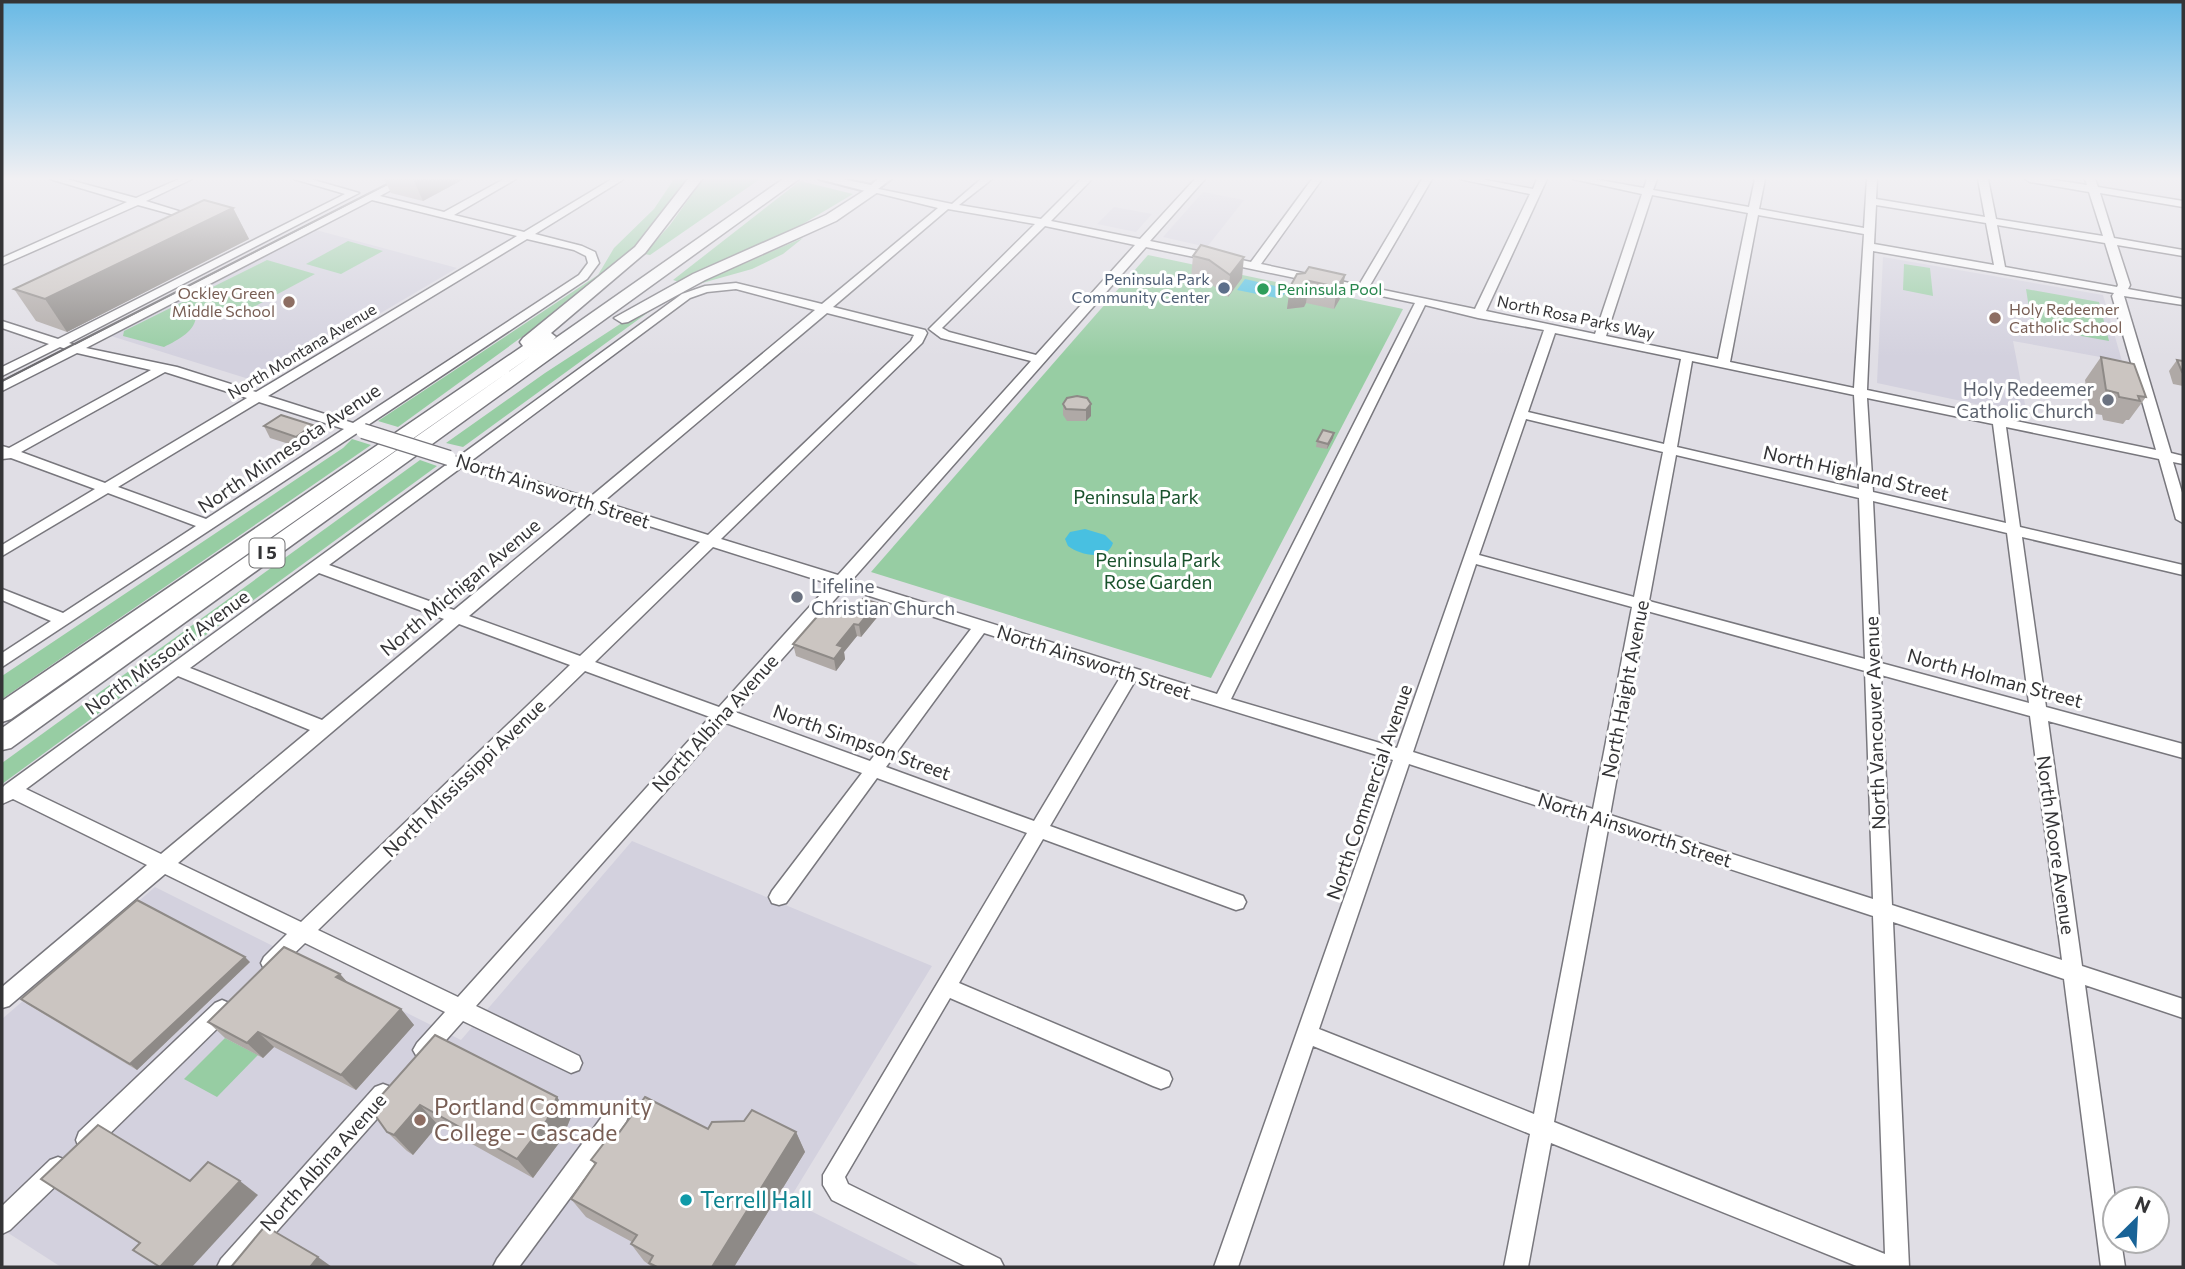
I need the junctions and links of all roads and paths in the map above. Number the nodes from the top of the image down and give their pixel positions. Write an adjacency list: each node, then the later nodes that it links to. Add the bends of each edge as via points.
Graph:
1 (55, 238): 26 (street)
2 (264, 238): 39 (street)
3 (290, 238): 40 (street)
4 (521, 238): 50 (street, North Montana Avenue)
5 (539, 238): 53 (street, North Minnesota Avenue, via 586,250 594,263 583,277)
6 (650, 238): 47 (highway)
7 (688, 238): 47 (highway, I 5)
8 (710, 238): 44 (highway, I 5)
9 (786, 238): 44 (highway, via 681,285)
10 (910, 238): 33 (street, North Michigan Avenue)
11 (1025, 238): 37 (street, North Mississippi Avenue)
12 (1116, 238): 23 (street, North Rosa Parks Way)
13 (1147, 238): 23 (street, North Albina Avenue)
14 (1274, 238): 27 (street)
15 (1392, 238): 29 (street)
16 (1514, 238): 34 (street)
17 (1632, 238): 38 (street)
18 (1749, 238): 43 (street)
19 (1870, 238): 24 (street, North Vancouver Avenue)
20 (1994, 238): 28 (street)
21 (2094, 238): 22 (street)
22 (2111, 241): 25 (street); 30 (street, via 2124,285)
23 (1142, 244): 27 (street, North Rosa Parks Way); 42 (street, North Albina Avenue)
24 (1870, 247): 28 (street); 49 (street, North Vancouver Avenue)
25 (2183, 253)
26 (2, 262)
27 (1254, 266): 29 (street, North Rosa Parks Way)
28 (2000, 270): 30 (street)
29 (1361, 290): 32 (street, North Rosa Parks Way)
30 (2121, 291): 31 (street); 56 (street, via 2118,296)
31 (2183, 302)
32 (1421, 303): 34 (street, North Rosa Parks Way); 81 (street)
33 (824, 307): 37 (street); 57 (street, North Missouri Avenue, via 736,286 705,289 678,300); 61 (street, North Michigan Avenue)
34 (1478, 315): 36 (street, North Rosa Parks Way)
35 (2, 324): 39 (street, North Ainsworth Street)
36 (1550, 330): 38 (street, North Rosa Parks Way); 51 (street, North Commercial Avenue)
37 (928, 332): 42 (street); 65 (street, North Mississippi Avenue)
38 (1599, 340): 41 (street, North Rosa Parks Way)
39 (56, 344): 40 (street, North Ainsworth Street); 46 (street)
40 (75, 349): 45 (street, North Ainsworth Street); 48 (street)
41 (1687, 358): 43 (street, North Rosa Parks Way); 54 (street, North Haight Avenue)
42 (1039, 359): 70 (street, North Albina Avenue)
43 (1723, 365): 49 (street, North Rosa Parks Way)
44 (533, 366): 86 (highway, I 5)
45 (163, 368): 50 (street, North Ainsworth Street); 55 (street)
46 (2, 372)
47 (475, 386): 83 (highway, I 5)
48 (2, 387)
49 (1860, 393): 52 (street, North Rosa Parks Way); 60 (street, North Vancouver Avenue)
50 (257, 397): 53 (street, North Ainsworth Street); 59 (street, North Montana Avenue)
51 (1521, 414): 54 (street, North Highland Street); 67 (street, North Commercial Avenue)
52 (1999, 422): 56 (street, North Rosa Parks Way); 64 (street, North Moore Avenue)
53 (359, 429): 57 (street, North Ainsworth Street, bridge); 63 (street, North Minnesota Avenue)
54 (1670, 449): 60 (street, North Highland Street); 72 (street, North Haight Avenue)
55 (4, 454): 59 (street)
56 (2165, 456): 58 (street, North Rosa Parks Way); 62 (street)
57 (455, 460): 61 (street, North Ainsworth Street); 68 (street, North Missouri Avenue)
58 (2183, 460)
59 (105, 488): 63 (street); 66 (street, North Montana Avenue)
60 (1866, 495): 64 (street, North Highland Street); 78 (street, North Vancouver Avenue)
61 (590, 503): 65 (street, North Ainsworth Street); 73 (street, North Michigan Avenue)
62 (2183, 519)
63 (208, 525): 74 (street, North Minnesota Avenue)
64 (2013, 530): 69 (street, North Highland Street); 82 (street, North Moore Avenue)
65 (711, 540): 70 (street, North Ainsworth Street); 77 (street, North Mississippi Avenue)
66 (2, 551)
67 (1471, 558): 72 (street, North Holman Street); 88 (street, North Commercial Avenue)
68 (316, 566): 73 (street, North Simpson Street); 79 (street, North Missouri Avenue)
69 (2183, 570)
70 (841, 582): 75 (street, North Ainsworth Street); 84 (street, North Albina Avenue)
71 (2, 594): 74 (street)
72 (1641, 603): 78 (street, North Holman Street); 91 (street, North Haight Avenue)
73 (455, 617): 77 (street, North Simpson Street); 85 (street, North Michigan Avenue)
74 (64, 621): 76 (street, North Minnesota Avenue)
75 (981, 626): 80 (street, North Ainsworth Street); 89 (street)
76 (2, 662)
77 (583, 663): 84 (street, North Simpson Street); 97 (street, North Mississippi Avenue)
78 (1873, 666): 82 (street, North Holman Street); 96 (street, North Vancouver Avenue)
79 (176, 669): 85 (street); 90 (street, North Missouri Avenue)
80 (1131, 674): 81 (street, North Ainsworth Street); 92 (street)
81 (1221, 702): 88 (street, North Ainsworth Street)
82 (2037, 711): 87 (street, North Holman Street); 98 (street, North Moore Avenue)
83 (2, 713)
84 (723, 714): 89 (street, North Simpson Street); 103 (street, North Albina Avenue)
85 (323, 728): 93 (street, North Michigan Avenue)
86 (2, 741)
87 (2183, 751)
88 (1403, 757): 91 (street, North Ainsworth Street); 105 (street, North Commercial Avenue)
89 (874, 769): 92 (street, North Simpson Street); 94 (street)
90 (6, 793): 93 (street)
91 (1601, 819): 96 (street, North Ainsworth Street); 109 (street, North Haight Avenue)
92 (1040, 829): 95 (street, North Simpson Street); 100 (street)
93 (163, 862): 97 (street); 102 (street, North Michigan Avenue)
94 (779, 897)
95 (1236, 902)
96 (1883, 911): 98 (street, North Ainsworth Street); 117 (street, North Vancouver Avenue)
97 (303, 932): 99 (street, North Mississippi Avenue); 103 (street)
98 (2073, 972): 104 (street, North Ainsworth Street); 118 (street, North Moore Avenue)
99 (256, 977)
100 (946, 987): 107 (street); 113 (street, via 834,1175 834,1185 849,1197)
101 (237, 996): 110 (street)
102 (2, 999)
103 (461, 1008): 106 (street); 111 (street, North Albina Avenue)
104 (2183, 1008)
105 (1307, 1034): 109 (street); 114 (street, North Commercial Avenue)
106 (571, 1063)
107 (1161, 1079)
108 (618, 1114): 112 (street)
109 (1542, 1128): 115 (street, North Haight Avenue); 116 (street)
110 (2, 1222)
111 (229, 1267)
112 (505, 1267)
113 (992, 1267)
114 (1226, 1267)
115 (1516, 1267)
116 (1888, 1267)
117 (1897, 1267)
118 (2113, 1267)

